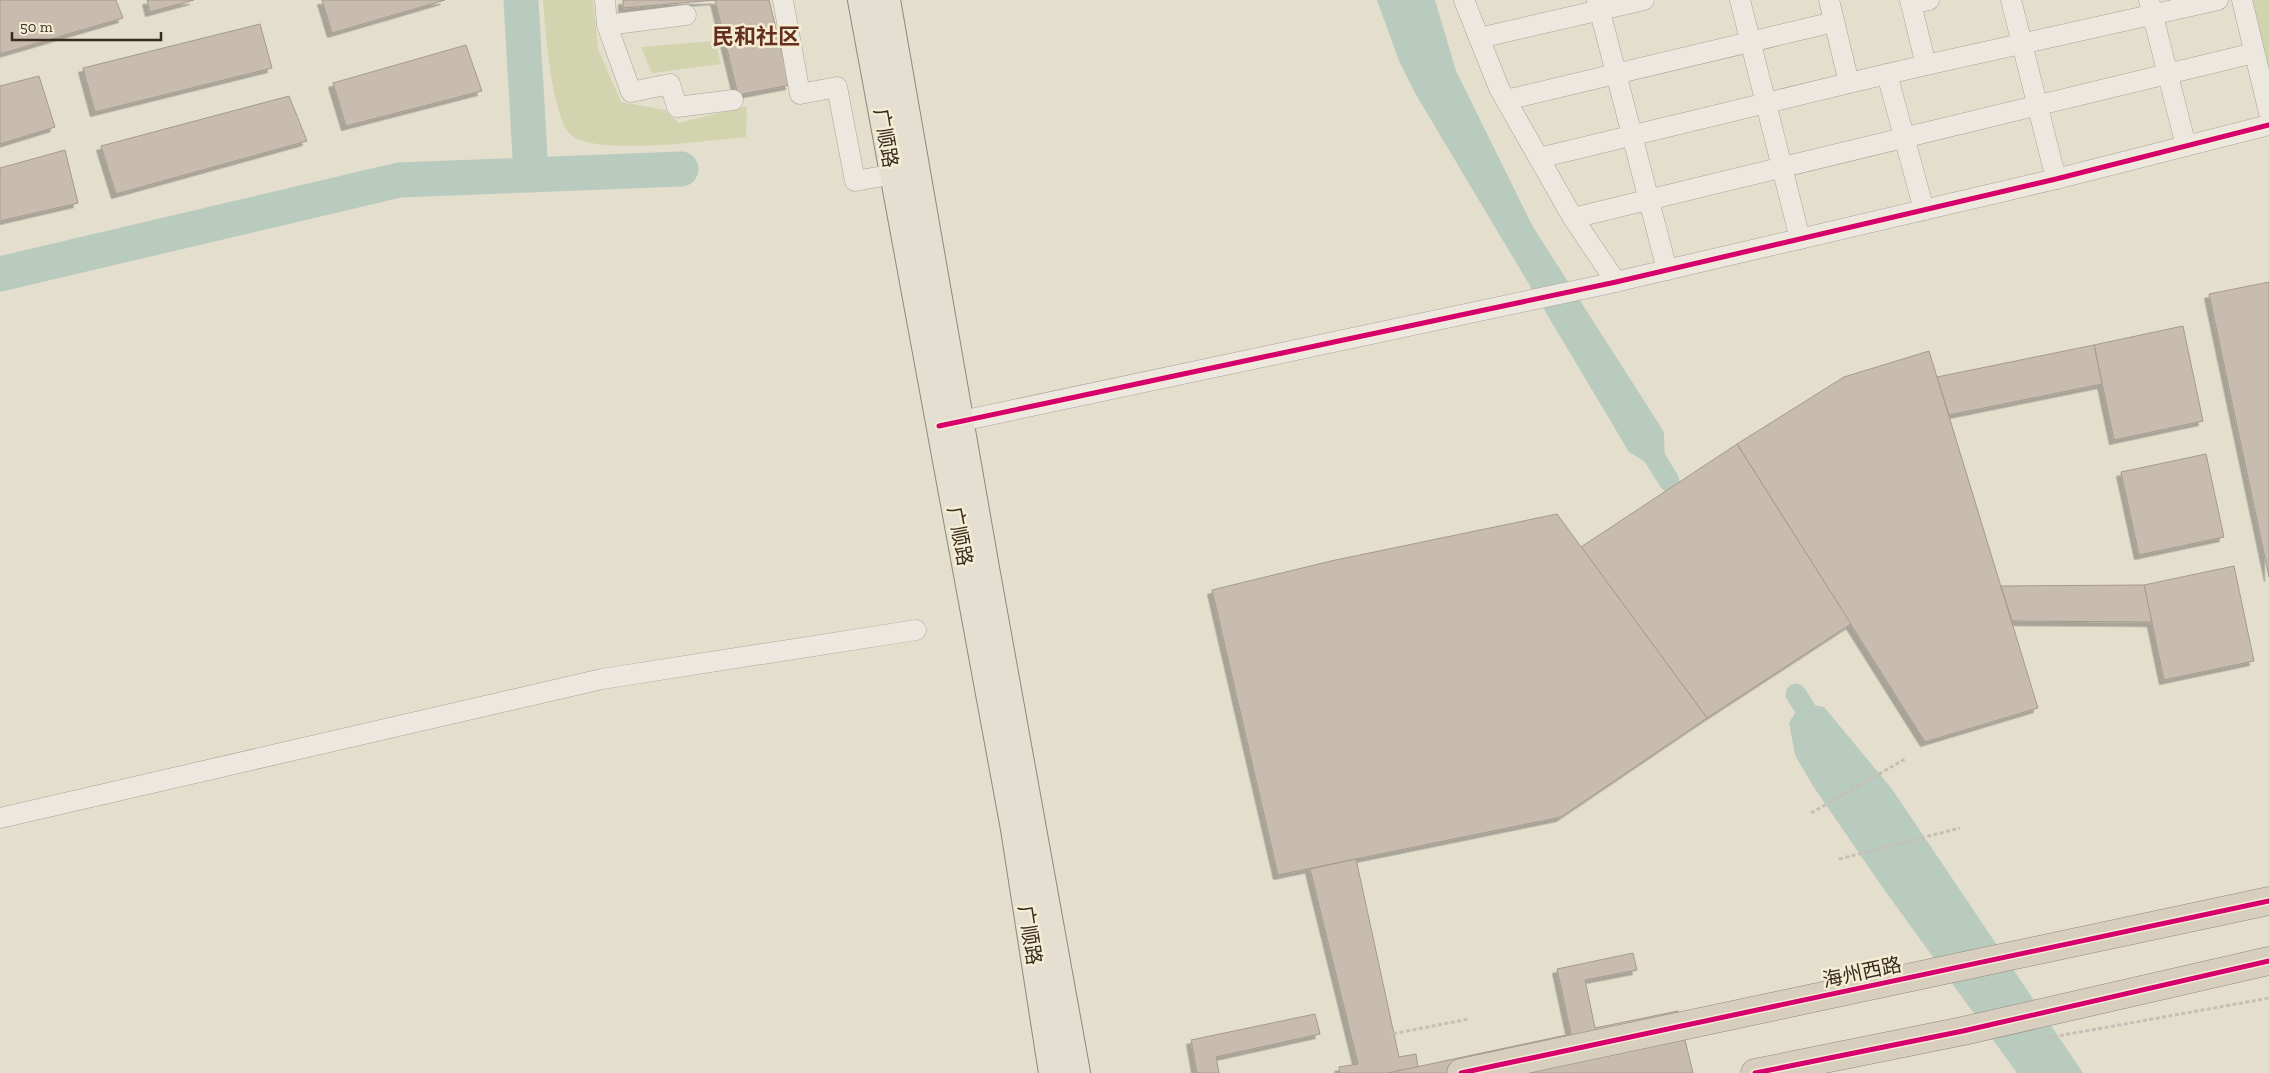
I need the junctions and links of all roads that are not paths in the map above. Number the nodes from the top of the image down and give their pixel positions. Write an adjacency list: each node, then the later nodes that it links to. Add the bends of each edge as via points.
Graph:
1 (605, 0): 17 (street)
2 (783, 0): 38 (street, via 800,94 837,87 855,181)
3 (861, 0): 38 (main road, 广顺路)
4 (887, 0): 38 (main road, 广顺路)
5 (1464, 0): 18 (street)
6 (1644, 0): 13 (street)
7 (1740, 0): 19 (street)
8 (1828, 0): 16 (street)
9 (2011, 0): 20 (street)
10 (2218, 0): 14 (street)
11 (2242, 0): 21 (street)
12 (1917, 1): 22 (street)
13 (1598, 5): 18 (street); 23 (street)
14 (2151, 7): 20 (street); 25 (street)
15 (686, 15): 17 (street)
16 (1834, 22): 19 (street); 26 (street)
17 (608, 25): 27 (street, via 631,92 670,84 677,107)
18 (1480, 38): 28 (street)
19 (1750, 42): 23 (street); 29 (street)
20 (2022, 43): 22 (street); 30 (street)
21 (2254, 52): 25 (street); 31 (street)
22 (1926, 65): 24 (street)
23 (1616, 74): 28 (street); 33 (street)
24 (1887, 74): 26 (street); 34 (street)
25 (2168, 74): 30 (street); 35 (street)
26 (1849, 84): 29 (street)
27 (733, 100)
28 (1506, 100): 36 (street)
29 (1766, 104): 33 (street); 37 (street)
30 (2038, 105): 34 (street); 39 (street)
31 (2269, 113)
32 (2269, 125): 35 (street)
33 (1632, 136): 36 (street); 40 (street)
34 (1904, 137): 37 (street); 41 (street)
35 (2186, 146): 39 (street)
36 (1539, 158): 42 (street)
37 (1782, 167): 40 (street); 43 (street)
38 (905, 173): 46 (main road, 广顺路)
39 (2056, 179): 41 (street)
40 (1648, 199): 42 (street); 44 (street)
41 (1924, 210): 43 (street)
42 (1573, 218): 45 (street)
43 (1800, 239): 44 (street)
44 (1667, 270): 45 (street)
45 (1609, 284): 46 (street)
46 (950, 423): 51 (main road, 广顺路); 52 (main road, 广顺路)
47 (916, 630): 48 (street, via 602,679)
48 (0, 818)
49 (2269, 901): 53 (highway, 海州西路)
50 (2269, 961): 54 (highway, via 2056,1023 1963,1031)
51 (1052, 1073)
52 (1077, 1073)
53 (1461, 1073)
54 (1755, 1073)

